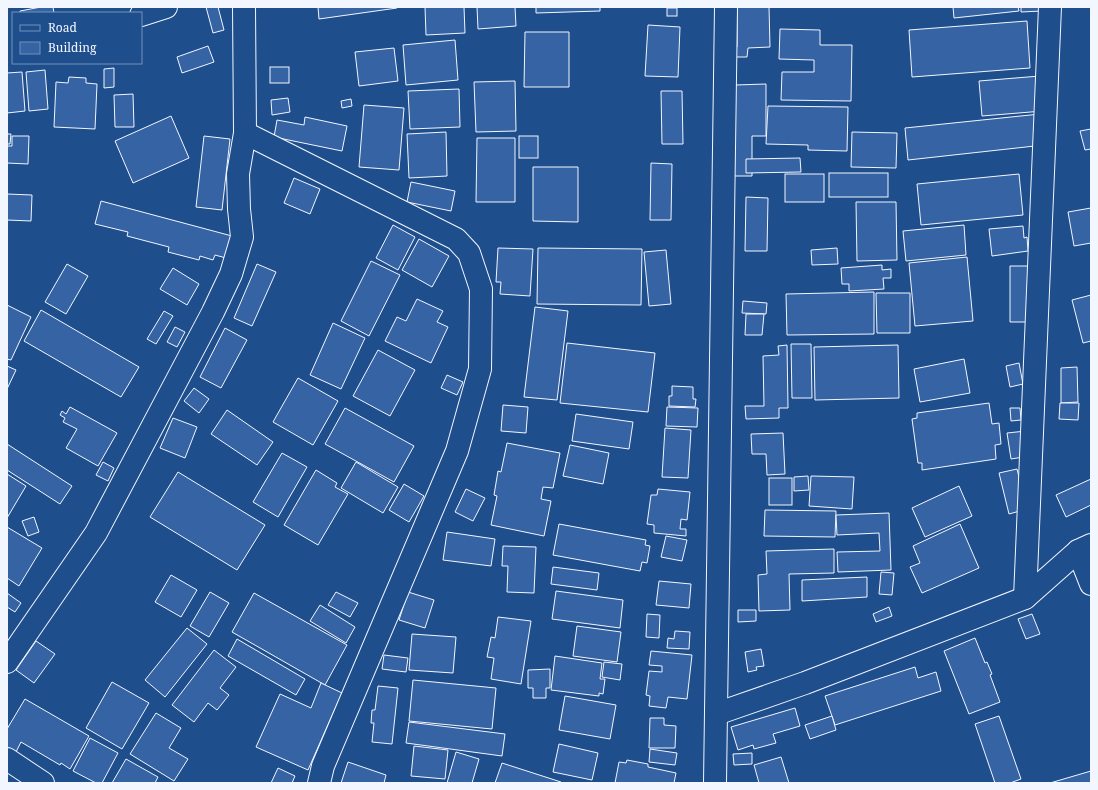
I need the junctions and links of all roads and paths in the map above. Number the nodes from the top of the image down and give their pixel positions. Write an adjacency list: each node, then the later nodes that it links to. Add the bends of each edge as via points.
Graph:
1 (166, 7): 5 (street)
2 (244, 7): 6 (street)
3 (726, 7): 11 (street)
4 (1050, 7): 9 (street)
5 (142, 15)
6 (245, 133): 10 (street, via 238,174 242,236 228,280 96,533); 14 (street, via 456,239 470,253 481,289 480,369 457,451 323,766)
7 (1085, 548): 8 (street); 9 (street)
8 (1091, 584)
9 (1025, 598): 11 (street, via 805,683)
10 (7, 662)
11 (716, 714): 15 (street)
12 (7, 759): 13 (street)
13 (43, 783)
14 (319, 783)
15 (715, 783)

